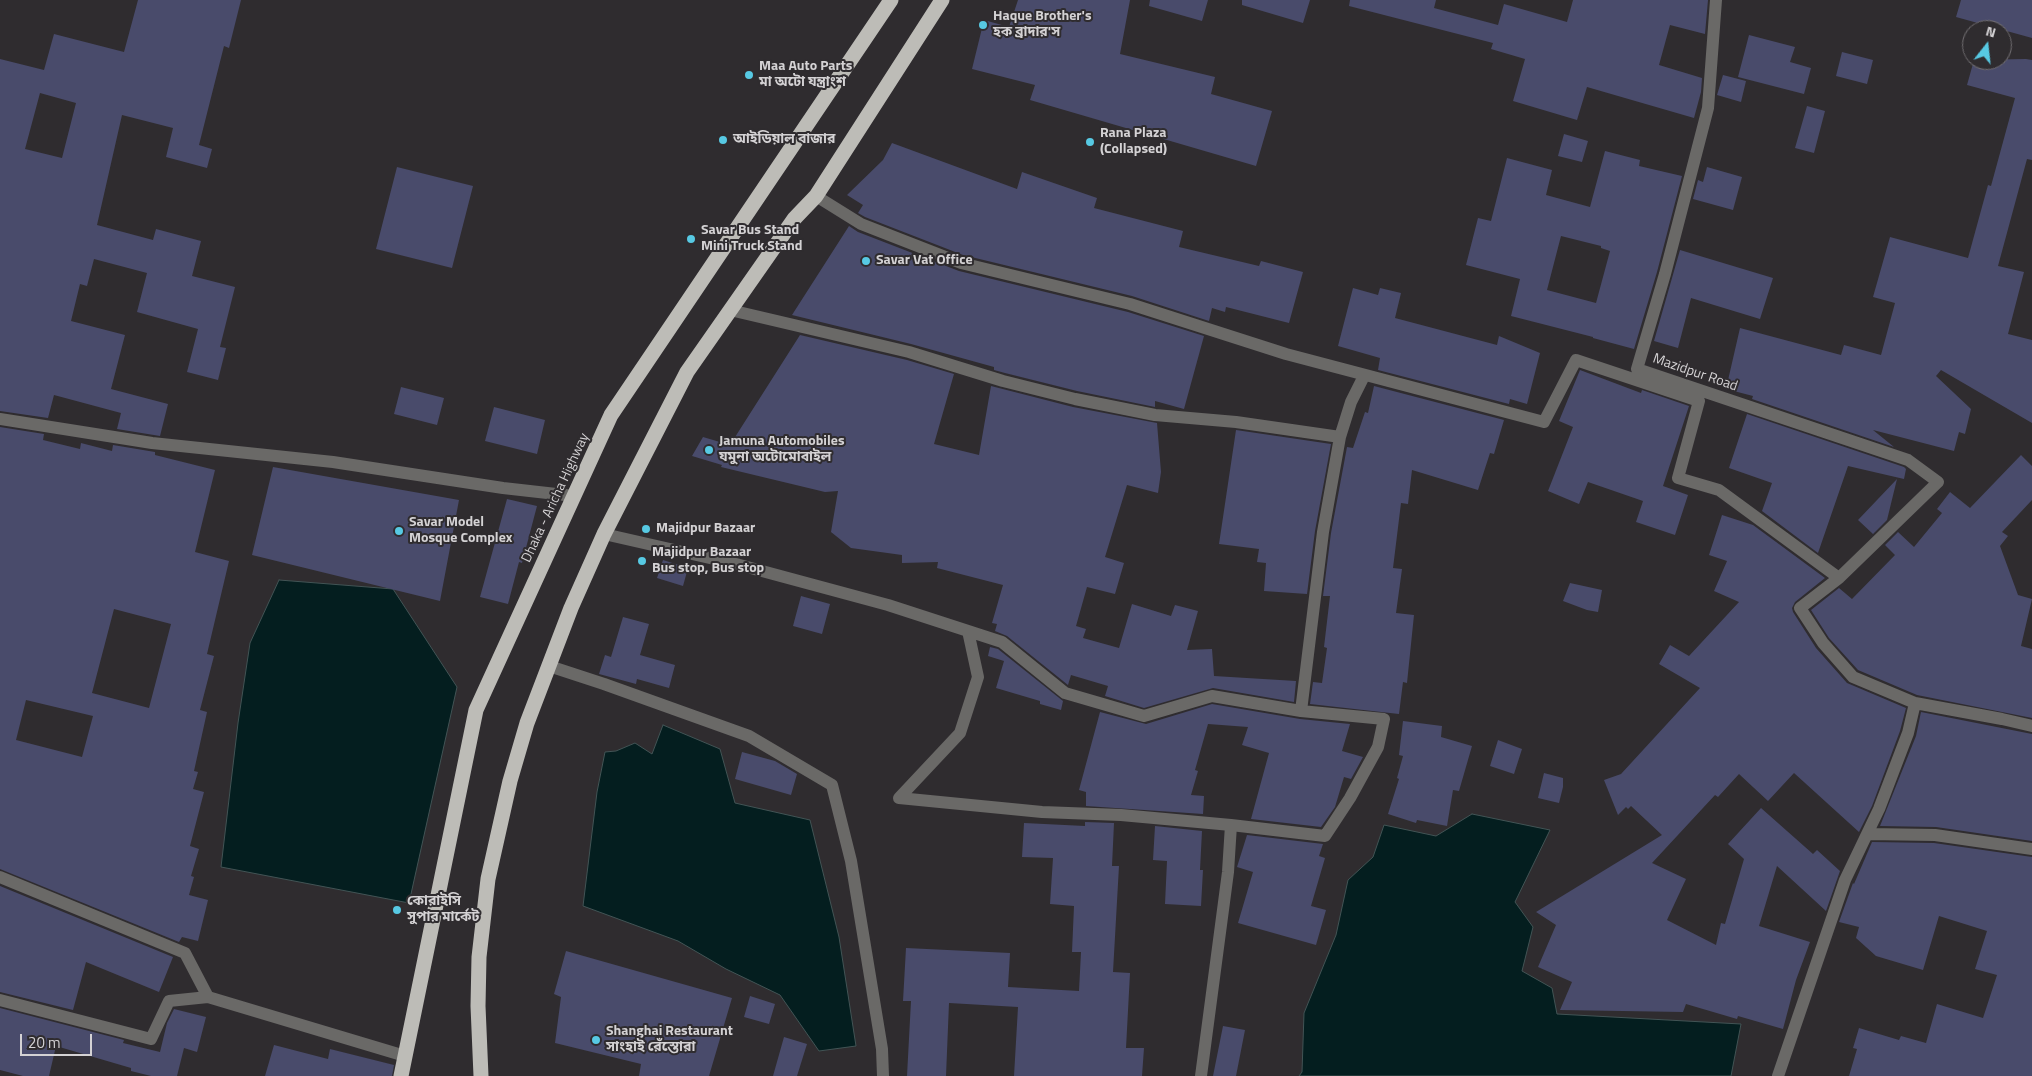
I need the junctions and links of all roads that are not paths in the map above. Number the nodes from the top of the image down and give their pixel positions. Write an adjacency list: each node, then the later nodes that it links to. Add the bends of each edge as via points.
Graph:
1 (891, 0): 9 (highway, Dhaka - Aricha Highway, via 612,415)
2 (942, 0): 4 (highway)
3 (1716, 0): 11 (street, Mazidpur Road, via 1708,108 1637,368 1908,460 1938,482)
4 (816, 196): 5 (highway, via 794,219); 6 (street, via 861,224 961,263 1130,304)
5 (730, 310): 8 (street, via 909,352 1075,399 1155,415 1236,422); 10 (highway, via 687,372)
6 (1364, 376): 8 (street, via 1351,402); 11 (street, via 1544,422 1576,360 1698,401 1678,478 1719,490)
7 (0, 419): 9 (street, via 152,443 333,462)
8 (1340, 437): 15 (street, via 1323,532)
9 (574, 496): 23 (highway, Dhaka - Aricha Highway, via 476,710)
10 (604, 534): 12 (street, via 736,564 888,605); 13 (highway)
11 (1839, 578): 14 (street, via 1800,608 1823,643 1853,677)
12 (968, 631): 15 (street, via 1002,642 1065,693 1144,716 1212,696); 17 (street, via 978,677 960,733 898,798)
13 (549, 666): 25 (highway, via 527,723 510,781 488,879 479,957); 26 (street, via 750,736 832,785 851,862 882,1049)
14 (1915, 703): 16 (street); 18 (street, via 1908,733)
15 (1301, 711): 17 (street, via 1384,719 1378,746 1350,798 1325,836)
16 (2032, 726)
17 (1231, 825): 27 (street, via 1228,872)
18 (1867, 834): 19 (street, via 1935,835); 28 (street, via 1845,880)
19 (2032, 848)
20 (0, 877): 21 (street, via 185,953)
21 (208, 997): 22 (street, via 169,1001 151,1040); 23 (street)
22 (0, 1000)
23 (405, 1056): 24 (highway, Dhaka - Aricha Highway)
24 (401, 1076)
25 (481, 1076)
26 (883, 1076)
27 (1201, 1076)
28 (1778, 1076)

